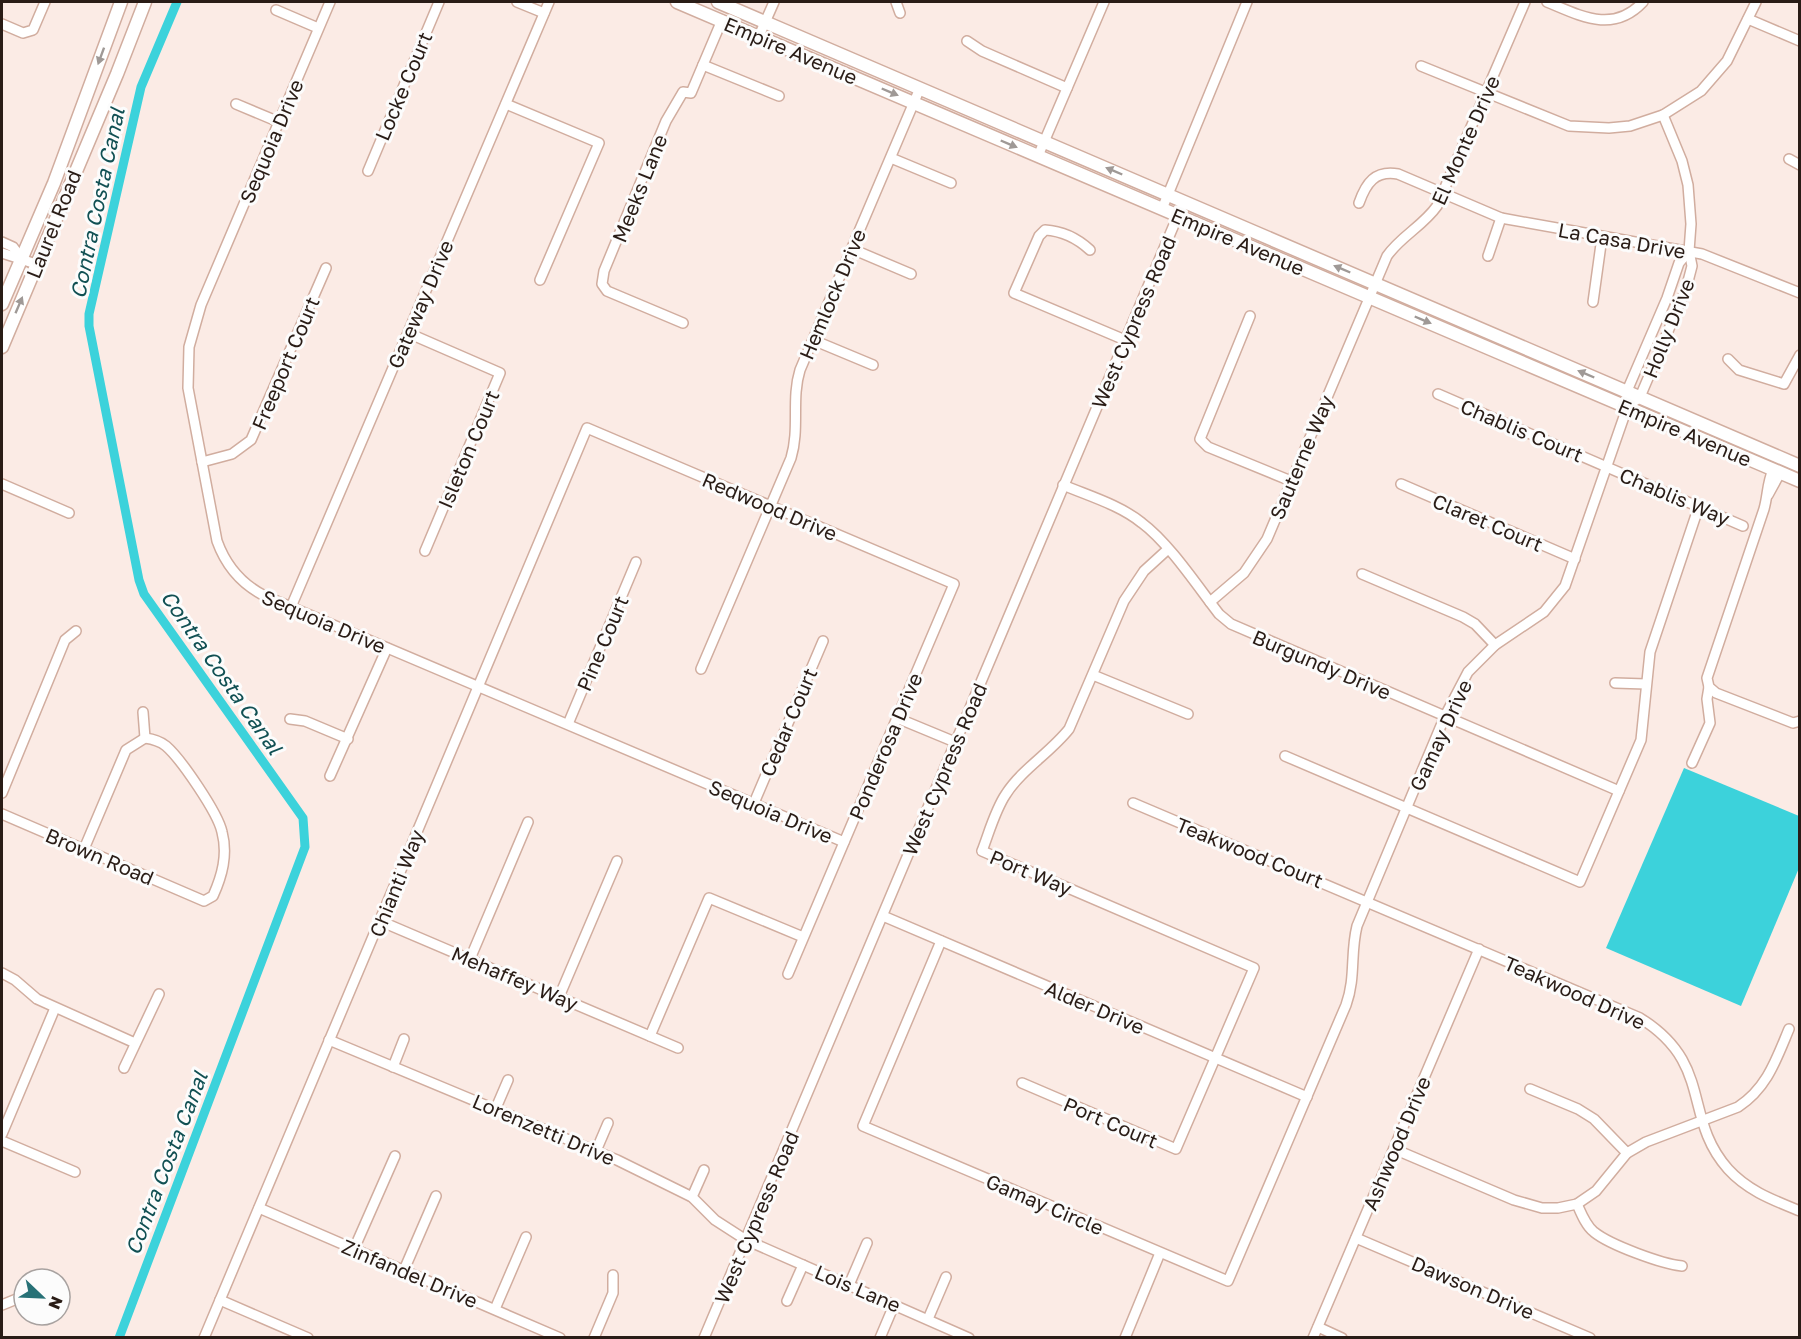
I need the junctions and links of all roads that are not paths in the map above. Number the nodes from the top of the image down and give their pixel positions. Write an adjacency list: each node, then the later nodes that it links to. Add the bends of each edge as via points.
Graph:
1 (45, 2): 24 (street, via 33,30 22,33)
2 (121, 2): 61 (main road, Laurel Road, one-way to 61, via 58,172)
3 (145, 2): 62 (main road, Laurel Road)
4 (330, 2): 25 (street, Sequoia Drive)
5 (439, 2): 45 (street, Locke Court)
6 (517, 2): 19 (street)
7 (549, 2): 19 (street, Gateway Drive)
8 (677, 2): 22 (main road, Empire Avenue)
9 (718, 2): 23 (main road, Empire Avenue)
10 (774, 2): 23 (street)
11 (896, 2): 20 (street)
12 (1104, 2): 32 (street)
13 (1247, 2): 48 (street)
14 (1526, 2): 33 (street, El Monte Drive)
15 (1547, 2): 16 (street, via 1599,22 1623,17)
16 (1643, 2)
17 (1756, 2): 21 (street)
18 (276, 10): 25 (street)
19 (544, 13): 37 (street, Gateway Drive)
20 (900, 13)
21 (1748, 19): 27 (street); 38 (street, via 1716,75 1688,101)
22 (722, 20): 26 (main road, Empire Avenue); 29 (street, Meeks Lane)
23 (765, 21): 26 (street); 31 (main road, Empire Avenue)
24 (2, 24)
25 (318, 28): 39 (street, Sequoia Drive)
26 (759, 36): 35 (main road, Empire Avenue, one-way to 35)
27 (1800, 40)
28 (967, 41): 32 (street)
29 (703, 65): 34 (street); 72 (street, Meeks Lane, via 691,93 683,92 666,121 602,284 607,291)
30 (1421, 66): 33 (street)
31 (920, 88): 35 (street, Hemlock Drive); 40 (main road, Empire Avenue)
32 (1067, 88): 40 (street)
33 (1486, 93): 38 (street, via 1551,121 1588,128 1630,126); 47 (street, El Monte Drive)
34 (779, 96)
35 (914, 102): 41 (main road, Empire Avenue, one-way to 41); 42 (street, Hemlock Drive)
36 (236, 104): 39 (street)
37 (506, 104): 65 (street, via 598,142); 73 (street, Gateway Drive)
38 (1663, 115): 58 (street, Holly Drive, via 1688,185)
39 (279, 122): 85 (street, Sequoia Drive, via 191,336 188,388)
40 (1044, 142): 41 (street); 48 (main road, Empire Avenue, one-way to 40)
41 (1038, 156): 51 (main road, Empire Avenue)
42 (891, 158): 46 (street); 56 (street, Hemlock Drive)
43 (1789, 159): 44 (street)
44 (1800, 165)
45 (368, 171)
46 (951, 183)
47 (1443, 193): 50 (street, La Casa Drive, via 1389,173 1365,185); 53 (street, La Casa Drive); 66 (street, El Monte Drive, via 1429,217 1395,244)
48 (1168, 194): 49 (main road, Empire Avenue); 51 (street)
49 (1184, 201): 52 (street, West Cypress Road); 66 (main road, Empire Avenue, one-way to 49)
50 (1359, 203)
51 (1162, 209): 52 (main road, Empire Avenue)
52 (1178, 216): 68 (main road, Empire Avenue); 75 (street, West Cypress Road)
53 (1501, 218): 54 (street, La Casa Drive); 60 (street)
54 (1602, 237): 58 (street, La Casa Drive); 69 (street)
55 (2, 242): 61 (street, via 14,247)
56 (852, 249): 64 (street); 74 (street, Hemlock Drive)
57 (1090, 250): 75 (street, via 1068,235 1045,230 1014,293)
58 (1689, 251): 67 (street, La Casa Drive); 80 (street, Holly Drive, via 1679,263); 82 (street, Holly Drive, via 1692,266 1686,289)
59 (2, 253): 61 (street)
60 (1488, 256)
61 (21, 258): 62 (street); 70 (main road, Laurel Road)
62 (36, 264): 76 (main road, Laurel Road, one-way to 62)
63 (326, 268): 85 (street, Freeport Court, via 251,440 232,454)
64 (912, 274)
65 (540, 280)
66 (1375, 283): 68 (street, El Monte Drive); 80 (main road, Empire Avenue, one-way to 66)
67 (1800, 293)
68 (1369, 297): 83 (main road, Empire Avenue, one-way to 83); 90 (street, Sauterne Way)
69 (1593, 302)
70 (2, 304)
71 (1250, 316): 90 (street, via 1200,439 1208,447)
72 (683, 323)
73 (408, 333): 100 (street, Isleton Court, via 500,374); 106 (street, Gateway Drive)
74 (813, 340): 79 (street); 95 (street, Hemlock Drive, via 794,392 795,445)
75 (1125, 340): 93 (street, West Cypress Road)
76 (2, 346)
77 (1800, 356): 78 (street, via 1784,384 1739,370)
78 (1728, 359)
79 (873, 365)
80 (1627, 392): 82 (main road, Empire Avenue); 83 (street, Holly Drive)
81 (1438, 394): 86 (street, Chablis Court)
82 (1640, 397): 83 (street, Holly Drive); 87 (main road, Empire Avenue)
83 (1627, 408): 86 (street, Gamay Drive); 88 (main road, Empire Avenue)
84 (587, 428): 95 (street, Redwood Drive); 115 (street, Chianti Way)
85 (202, 462): 106 (street, Sequoia Drive, via 217,541 225,560 246,584)
86 (1606, 466): 96 (street, Chablis Way); 101 (street, Gamay Drive)
87 (1800, 466)
88 (1777, 471): 89 (main road, via 1782,464); 91 (main road, Empire Avenue); 116 (street, via 1767,485 1768,495 1709,668)
89 (1800, 471)
90 (1291, 481): 105 (street, Sauterne Way, via 1258,555 1244,573)
91 (1800, 481)
92 (2, 484): 97 (street)
93 (1064, 484): 99 (street, Burgundy Drive, via 1135,518); 126 (street, West Cypress Road)
94 (1401, 484): 101 (street, Claret Court)
95 (771, 506): 104 (street, Redwood Drive); 111 (street, Hemlock Drive)
96 (1698, 506): 98 (street, Chablis Way); 114 (street, via 1650,652)
97 (69, 513)
98 (1743, 526)
99 (1167, 550): 105 (street, Burgundy Drive); 112 (street, Port Way, via 1133,586)
100 (425, 551)
101 (1575, 559): 109 (street, Gamay Drive, via 1565,586 1544,612)
102 (636, 562): 123 (street, Pine Court)
103 (1362, 574): 109 (street, via 1464,617)
104 (954, 584): 120 (street, Ponderosa Drive)
105 (1210, 602): 119 (street, Burgundy Drive, via 1243,630)
106 (291, 607): 110 (street, Sequoia Drive)
107 (76, 631): 131 (street, via 65,640)
108 (823, 641): 132 (street, Cedar Court)
109 (1495, 645): 119 (street, Gamay Drive, via 1468,672)
110 (387, 648): 115 (street, Sequoia Drive); 125 (street)
111 (701, 669)
112 (1093, 675): 118 (street); 158 (street, Port Way, via 1069,729 1005,795 982,851 1254,968)
113 (1615, 683): 114 (street)
114 (1646, 684): 130 (street, via 1641,740)
115 (478, 686): 123 (street, Sequoia Drive); 142 (street, Chianti Way)
116 (1709, 687): 122 (street, via 1759,711 1793,723); 128 (street, via 1710,723)
117 (143, 712): 124 (street)
118 (1188, 714)
119 (1445, 716): 130 (street, Burgundy Drive); 134 (street, Gamay Drive)
120 (897, 718): 126 (street); 137 (street, Ponderosa Drive)
121 (290, 719): 125 (street)
122 (1800, 721)
123 (568, 724): 132 (street, Sequoia Drive)
124 (145, 738): 138 (street, via 126,750); 138 (street, Brown Road, via 165,745 174,754 220,826 224,867 213,896 208,901 198,899)
125 (348, 739): 129 (street)
126 (955, 742): 141 (street, West Cypress Road)
127 (1285, 756): 134 (street)
128 (1692, 763)
129 (330, 776)
130 (1619, 791): 134 (street, via 1580,882)
131 (2, 793)
132 (754, 803): 137 (street, Sequoia Drive)
133 (1133, 803): 140 (street, Teakwood Court)
134 (1407, 808): 140 (street, Gamay Drive)
135 (2, 814): 138 (street, Brown Road)
136 (528, 822): 146 (street)
137 (844, 842): 143 (street, Ponderosa Drive)
138 (84, 849)
139 (617, 861): 150 (street)
140 (1367, 901): 145 (street, Teakwood Drive); 164 (street, Gamay Drive, via 1353,941 1353,986)
141 (883, 916): 144 (street, Alder Drive); 183 (street, West Cypress Road)
142 (380, 921): 146 (street, Mehaffey Way); 155 (street, Chianti Way)
143 (803, 937): 148 (street, Ponderosa Drive); 153 (street, via 709,898)
144 (941, 941): 158 (street, Alder Drive); 186 (street, Gamay Circle, via 862,1126)
145 (1479, 950): 166 (street, Teakwood Drive, via 1653,1026 1678,1050 1688,1067); 170 (street, Ashwood Drive)
146 (470, 959): 150 (street, Mehaffey Way)
147 (2, 973): 151 (street)
148 (788, 974)
149 (159, 994): 156 (street)
150 (559, 997): 153 (street, Mehaffey Way)
151 (55, 1008): 156 (street); 168 (street)
152 (1790, 1029): 166 (street, via 1762,1088 1738,1107)
153 (650, 1036): 157 (street, Mehaffey Way)
154 (404, 1039): 159 (street)
155 (329, 1040): 159 (street, Lorenzetti Drive); 179 (street, Chianti Way)
156 (135, 1043): 160 (street)
157 (678, 1048)
158 (1215, 1058): 162 (street, Port Court, via 1176,1149); 164 (street, Alder Drive)
159 (393, 1067): 165 (street, Lorenzetti Drive)
160 (124, 1068)
161 (508, 1080): 165 (street)
162 (1022, 1083)
163 (1530, 1089): 172 (street, via 1594,1119)
164 (1307, 1097): 186 (street, Gamay Circle, via 1228,1281)
165 (496, 1108): 171 (street, Lorenzetti Drive)
166 (1704, 1121): 172 (street, via 1646,1142); 180 (street, Teakwood Drive, via 1712,1146 1738,1179 1760,1195)
167 (608, 1123): 171 (street)
168 (2, 1134)
169 (2, 1141): 175 (street)
170 (1394, 1149): 178 (street, via 1514,1200 1542,1208); 182 (street, Ashwood Drive)
171 (596, 1151): 177 (street, Lorenzetti Drive)
172 (1627, 1154): 178 (street, via 1596,1191)
173 (395, 1156): 185 (street)
174 (704, 1170): 177 (street)
175 (75, 1172)
176 (436, 1196): 189 (street)
177 (692, 1197): 183 (street, Lorenzetti Drive, via 715,1220)
178 (1577, 1204): 188 (street, via 1592,1231 1603,1238 1667,1265)
179 (259, 1208): 185 (street, Zinfandel Drive); 193 (street, Chianti Way)
180 (1800, 1211)
181 (526, 1237): 196 (street)
182 (1356, 1238): 198 (street, Ashwood Drive); 209 (street, Dawson Drive)
183 (746, 1240): 187 (street, Lois Lane); 203 (street, West Cypress Road)
184 (867, 1243): 192 (street)
185 (354, 1249): 189 (street, Zinfandel Drive)
186 (1160, 1253): 206 (street)
187 (803, 1265): 192 (street, Lois Lane); 194 (street)
188 (1682, 1266)
189 (404, 1270): 196 (street, Zinfandel Drive)
190 (613, 1275): 202 (street, via 613,1293)
191 (946, 1277): 197 (street)
192 (849, 1285): 195 (street, Lois Lane)
193 (220, 1300): 199 (street, Chianti Way); 200 (street)
194 (787, 1301)
195 (894, 1305): 197 (street, Lois Lane); 204 (street)
196 (495, 1309): 201 (street, Zinfandel Drive)
197 (928, 1319): 205 (street, Lois Lane)
198 (1318, 1327): 207 (street, Ashwood Drive); 208 (street)
199 (204, 1338)
200 (308, 1338)
201 (560, 1338)
202 (594, 1338)
203 (704, 1338)
204 (880, 1338)
205 (969, 1338)
206 (1125, 1338)
207 (1313, 1338)
208 (1342, 1338)
209 (1590, 1338)

